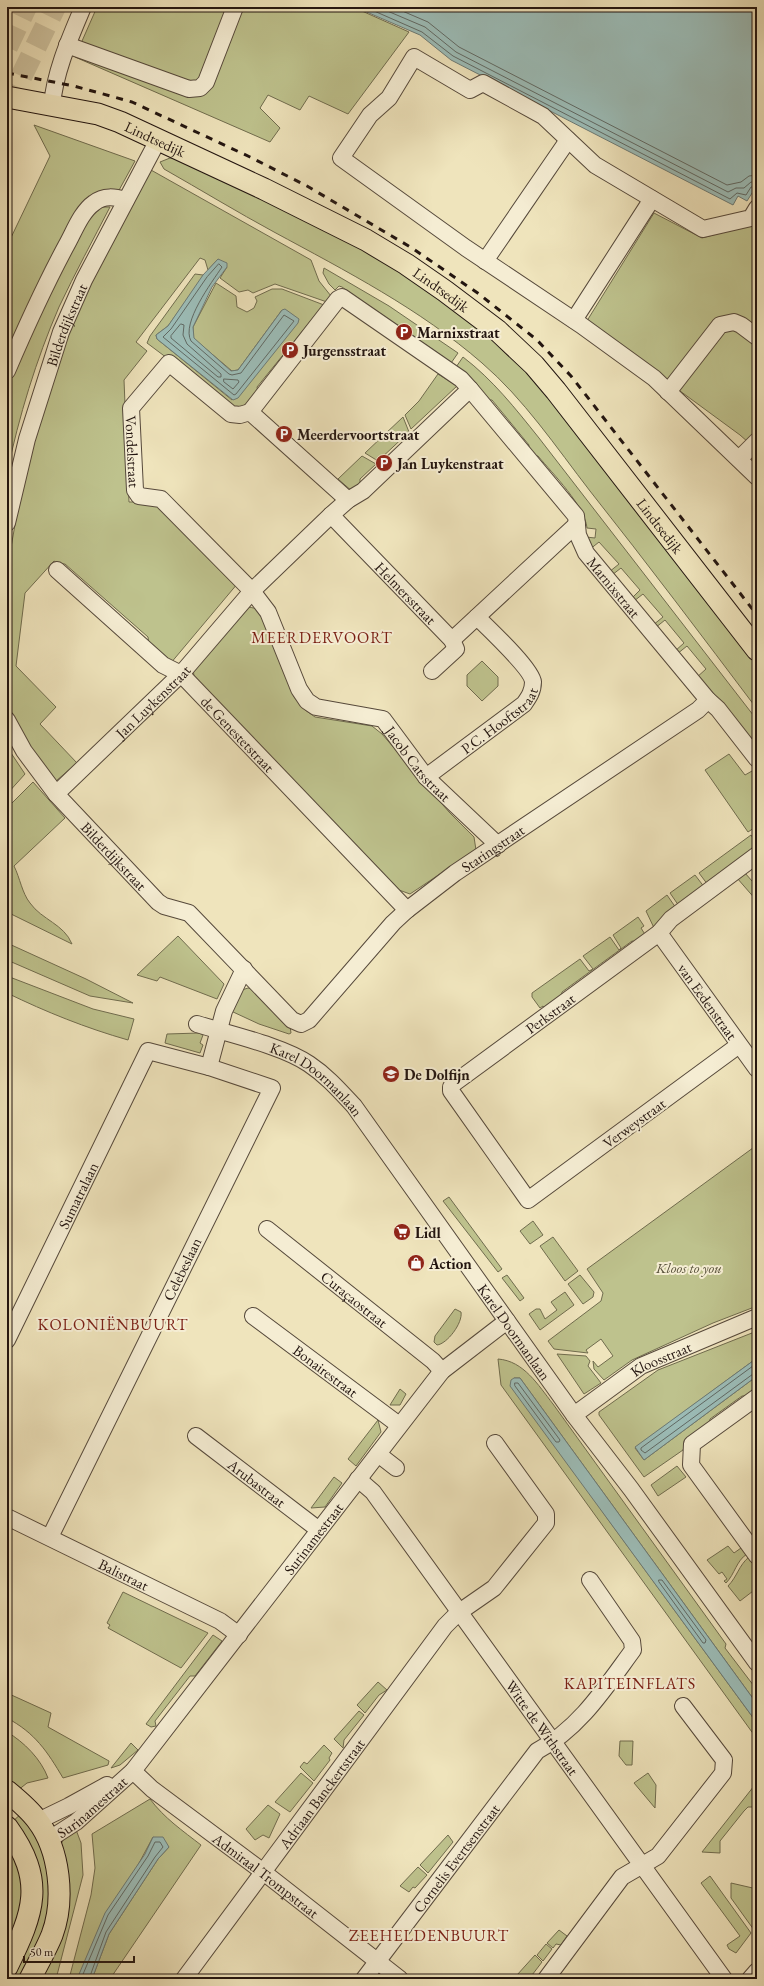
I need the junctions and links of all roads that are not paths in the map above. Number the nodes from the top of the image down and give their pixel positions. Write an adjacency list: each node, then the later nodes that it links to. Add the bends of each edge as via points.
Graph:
1 (83, 7): 3 (street)
2 (236, 7): 3 (street, via 206,82 200,88 189,89)
3 (67, 45): 5 (street, via 53,91)
4 (7, 97): 5 (main road, Lindtsedijk)
5 (52, 105): 6 (main road, Lindtsedijk, via 98,114)
6 (158, 140): 9 (street, Bilderdijkstraat); 29 (main road, Lindtsedijk, via 366,240 406,264 498,331 556,391)
7 (568, 140): 8 (street, via 595,165); 11 (street); 11 (street, via 543,116 483,83 470,90 414,58 389,98 370,115 341,158)
8 (652, 199): 10 (street, via 703,229 751,218); 12 (street)
9 (126, 200): 14 (street, via 103,198 94,203 82,216 44,288); 23 (street, Bilderdijkstraat, via 84,280 61,332 27,439)
10 (757, 208)
11 (484, 261): 12 (street)
12 (574, 320): 16 (street, via 654,378)
13 (757, 337): 16 (street, via 734,322 720,326)
14 (7, 371)
15 (470, 389): 17 (street, Marnixstraat, via 461,379 342,297); 21 (street, Jan Luykenstraat, via 363,491); 24 (street, Marnixstraat, via 576,516)
16 (668, 392): 19 (street)
17 (250, 412): 21 (street); 26 (street, Vondelstraat, via 231,414 169,363 132,408 135,490 139,496 161,499)
18 (757, 441): 19 (street)
19 (739, 459): 20 (street)
20 (757, 478)
21 (348, 500): 22 (street, Jan Luykenstraat)
22 (332, 515): 26 (street, Jan Luykenstraat); 28 (street, Helmersstraat)
23 (7, 523)
24 (577, 524): 27 (street); 32 (street, Marnixstraat, via 578,535 586,553)
25 (57, 570): 31 (street, de Genestetstraat, via 163,665)
26 (252, 591): 31 (street, Jan Luykenstraat); 35 (street, Jacob Catsstraat, via 268,612 299,689 307,701 316,707 383,719)
27 (477, 617): 28 (street); 35 (street, P.C. Hooftstraat, via 527,669 533,681 532,694 524,704)
28 (452, 640): 30 (street, via 456,649)
29 (757, 650)
30 (432, 671)
31 (180, 674): 36 (street, Jan Luykenstraat); 39 (street, de Genestetstraat)
32 (708, 700): 34 (street, Marnixstraat); 37 (street, Staringstraat, via 698,710)
33 (7, 720): 36 (street, Bilderdijkstraat, via 24,751)
34 (757, 759)
35 (426, 777): 37 (street, Jacob Catsstraat)
36 (56, 794): 41 (street, Bilderdijkstraat, via 158,902 189,913)
37 (498, 846): 39 (street, Staringstraat, via 455,873)
38 (757, 855): 40 (street, Perkstraat, via 671,919)
39 (407, 910): 43 (street, Staringstraat, via 308,1020)
40 (659, 933): 45 (street, van Eedenstraat); 48 (street, Perkstraat, via 451,1087 451,1091)
41 (244, 968): 43 (street, Bilderdijkstraat, via 292,1020); 44 (street, via 224,1011)
42 (197, 1024): 44 (street, Karel Doormanlaan)
43 (301, 1024)
44 (219, 1031): 46 (street); 52 (street, Karel Doormanlaan, via 288,1053 308,1063 336,1086 354,1106)
45 (740, 1045): 47 (street, van Eedenstraat); 48 (street, Verweystraat)
46 (209, 1067): 53 (street, Sumatralaan, via 148,1050); 65 (street, Celebeslaan, via 272,1088)
47 (757, 1069)
48 (528, 1200)
49 (267, 1229): 54 (street, Curaçaostraat, via 429,1357)
50 (253, 1316): 57 (street, Bonairestraat)
51 (757, 1317): 56 (street, Kloosstraat, via 641,1366)
52 (507, 1321): 54 (street, Surinamestraat); 56 (street, Karel Doormanlaan)
53 (7, 1340)
54 (442, 1371): 57 (street, Surinamestraat)
55 (757, 1397): 66 (street, via 692,1444 691,1456 691,1464)
56 (574, 1415): 70 (street, Karel Doormanlaan)
57 (399, 1424): 60 (street, Surinamestraat)
58 (196, 1436): 64 (street, Arubastraat)
59 (495, 1443): 68 (street, Adriaan Banckertstraat, via 546,1514 546,1523 494,1588)
60 (378, 1454): 61 (street); 62 (street, Surinamestraat)
61 (396, 1468)
62 (358, 1479): 64 (street, Surinamestraat); 68 (street, Witte de Withstraat, via 373,1492)
63 (7, 1517): 65 (street, Balistraat)
64 (319, 1530): 69 (street, Surinamestraat)
65 (50, 1537): 69 (street, Balistraat, via 220,1621)
66 (757, 1556)
67 (590, 1580): 72 (street, Cornelis Evertsenstraat, via 632,1641 633,1650 577,1723)
68 (458, 1613): 72 (street, Witte de Withstraat); 79 (street, Adriaan Banckertstraat, via 445,1626)
69 (239, 1634): 73 (street, Surinamestraat)
70 (757, 1663)
71 (683, 1706): 78 (street, via 724,1760 723,1773 658,1856)
72 (553, 1742): 78 (street, Witte de Withstraat); 80 (street, Cornelis Evertsenstraat, via 537,1751)
73 (133, 1771): 75 (street, Surinamestraat); 77 (street, Surinamestraat, via 76,1822); 79 (street, Admiraal Trompstraat, via 152,1789)
74 (7, 1790): 75 (main road, via 24,1804)
75 (38, 1821): 77 (main road)
76 (7, 1827): 81 (main road, via 20,1845 29,1869 32,1888 31,1910 25,1930)
77 (48, 1840): 84 (main road, via 55,1861 59,1887 58,1910 52,1934)
78 (641, 1865): 87 (street, via 622,1877); 88 (street, Witte de Withstraat)
79 (262, 1871): 80 (street, Admiraal Trompstraat); 83 (street, Adriaan Banckertstraat)
80 (377, 1962): 85 (street, Cornelis Evertsenstraat); 86 (street, Admiraal Trompstraat)
81 (7, 1967)
82 (757, 1971): 89 (street)
83 (187, 1978)
84 (30, 1979)
85 (364, 1979)
86 (400, 1979)
87 (546, 1979)
88 (724, 1979)
89 (750, 1979)

